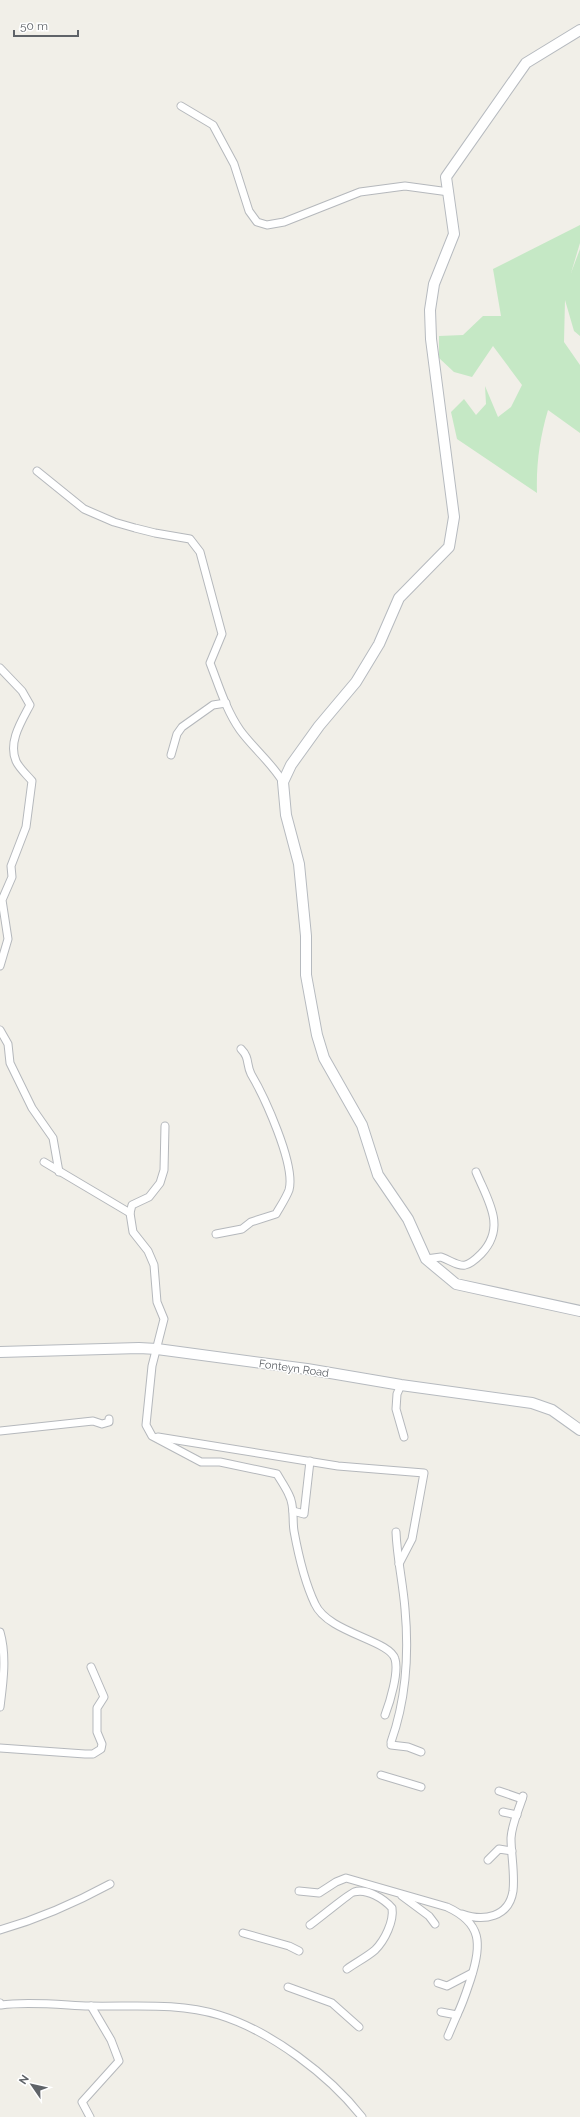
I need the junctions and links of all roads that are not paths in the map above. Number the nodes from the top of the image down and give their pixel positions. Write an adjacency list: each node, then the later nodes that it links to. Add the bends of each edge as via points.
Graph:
1 (580, 30): 3 (street, via 526,63 446,176)
2 (181, 106): 3 (street, via 212,125 234,164 249,211 257,222 284,222 360,192 405,186)
3 (449, 192): 8 (street, via 454,234 434,284 430,310 431,339 454,517 449,547 399,598 379,644 362,671 291,765)
4 (37, 471): 6 (street, via 84,509 155,534 190,539 196,545 222,634 210,663)
5 (0, 668): 9 (street, via 22,691 30,705 18,728 12,749 16,763 32,781 26,827 11,866 12,877 2,900 8,939)
6 (226, 703): 7 (street, via 213,705 182,727 177,734); 8 (street, via 230,716 241,732 265,756)
7 (171, 755)
8 (283, 782): 18 (street, via 286,815 299,864 306,936 306,975 324,1058 362,1124 378,1174 408,1219)
9 (0, 966)
10 (0, 1030): 14 (street, via 8,1044 10,1063 32,1108 53,1138)
11 (240, 1049): 17 (street, via 246,1054 250,1072 259,1085 287,1157 289,1189 276,1214 251,1222 242,1229)
12 (165, 1126): 16 (street, via 164,1170 160,1183 149,1197 132,1205)
13 (44, 1162): 14 (street)
14 (60, 1172): 16 (street)
15 (476, 1172): 18 (street, via 493,1213 494,1234 489,1246 472,1262 462,1266 441,1256)
16 (130, 1212): 20 (street, via 133,1232 148,1251 154,1265 157,1302 164,1320)
17 (216, 1234)
18 (426, 1259): 19 (street, via 456,1284)
19 (580, 1310)
20 (157, 1349): 21 (street, Fonteyn Road); 22 (street, Fonteyn Road, via 307,1369); 26 (street, via 152,1366 146,1425)
21 (0, 1352)
22 (401, 1386): 24 (street, Fonteyn Road, via 532,1403 552,1410); 27 (street, via 396,1409)
23 (109, 1420): 25 (street, via 102,1424 93,1421)
24 (580, 1430)
25 (0, 1431)
26 (152, 1436): 28 (street); 29 (street, via 201,1462 220,1462 277,1474 290,1496)
27 (404, 1437)
28 (310, 1461): 29 (street, via 304,1514); 31 (street, via 424,1473 412,1539)
29 (293, 1511): 36 (street, via 294,1530 309,1590 324,1618 356,1636 390,1650 395,1658 390,1699)
30 (396, 1532): 31 (street)
31 (399, 1564): 38 (street, via 405,1609 406,1667 402,1707 391,1744)
32 (0, 1632): 34 (street, via 3,1641)
33 (91, 1667): 37 (street, via 104,1697 97,1708 97,1732 102,1744 101,1749 93,1754 85,1754)
34 (2, 1682): 35 (street)
35 (0, 1707)
36 (385, 1715)
37 (0, 1748)
38 (421, 1752)
39 (381, 1775): 40 (street)
40 (421, 1787)
41 (499, 1790): 43 (street, via 522,1798)
42 (503, 1812): 43 (street)
43 (517, 1814): 44 (street, via 511,1837)
44 (512, 1851): 45 (street, via 499,1849); 49 (street, via 513,1891 505,1907 491,1918 470,1917)
45 (488, 1860)
46 (110, 1884): 52 (street, via 84,1899 23,1924)
47 (299, 1891): 48 (street, via 320,1893 346,1878)
48 (399, 1893): 49 (street); 50 (street, via 429,1916)
49 (459, 1912): 56 (street, via 476,1932 478,1945)
50 (435, 1924)
51 (310, 1926): 55 (street, via 353,1892 364,1891 392,1908 394,1915 375,1950)
52 (0, 1930)
53 (244, 1933): 54 (street)
54 (299, 1951)
55 (347, 1970)
56 (472, 1974): 57 (street, via 447,1986); 62 (street)
57 (438, 1983)
58 (288, 1987): 63 (street, via 332,2003)
59 (0, 2003): 60 (street)
60 (91, 2006): 65 (street, via 112,2040 119,2061 82,2102); 66 (street, via 176,2008 225,2018 257,2031 309,2066 345,2096)
61 (441, 2012): 62 (street)
62 (457, 2015): 64 (street)
63 (359, 2027)
64 (448, 2036)
65 (90, 2117)
66 (362, 2117)

